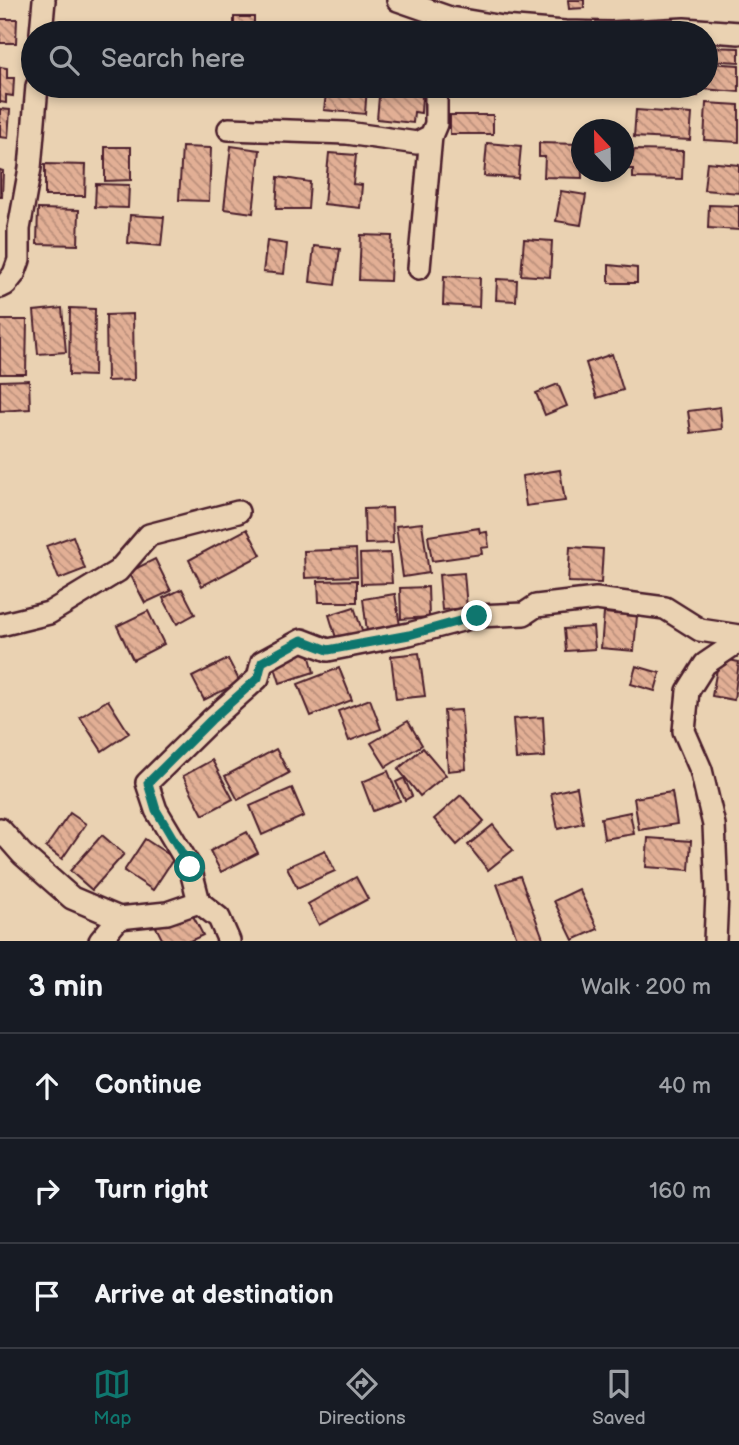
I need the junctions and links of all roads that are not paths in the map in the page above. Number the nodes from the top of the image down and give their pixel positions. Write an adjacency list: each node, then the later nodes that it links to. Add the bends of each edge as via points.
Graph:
1 (44, 0): 3 (street)
2 (398, 0): 4 (street)
3 (42, 21)
4 (438, 21)
5 (718, 31): 6 (street)
6 (739, 33)
7 (36, 98): 12 (street, via 19,260 14,274)
8 (436, 98): 10 (street, via 436,124)
9 (229, 130): 10 (street, via 347,133 418,143)
10 (430, 136): 11 (street)
11 (419, 268)
12 (0, 287)
13 (238, 512): 14 (street, via 149,535 118,570 49,613)
14 (0, 625)
15 (739, 639): 17 (street, via 700,630 665,608 596,599 536,606 524,614 477,616 328,650 302,640 262,662 258,678 148,783 156,810 190,867); 21 (street, via 705,664 688,691 684,732 701,771 714,825)
16 (0, 829): 18 (street, via 72,898)
17 (199, 902): 18 (street, via 167,913); 20 (street, via 219,918)
18 (118, 918): 19 (street)
19 (100, 941)
20 (229, 941)
21 (715, 941)

